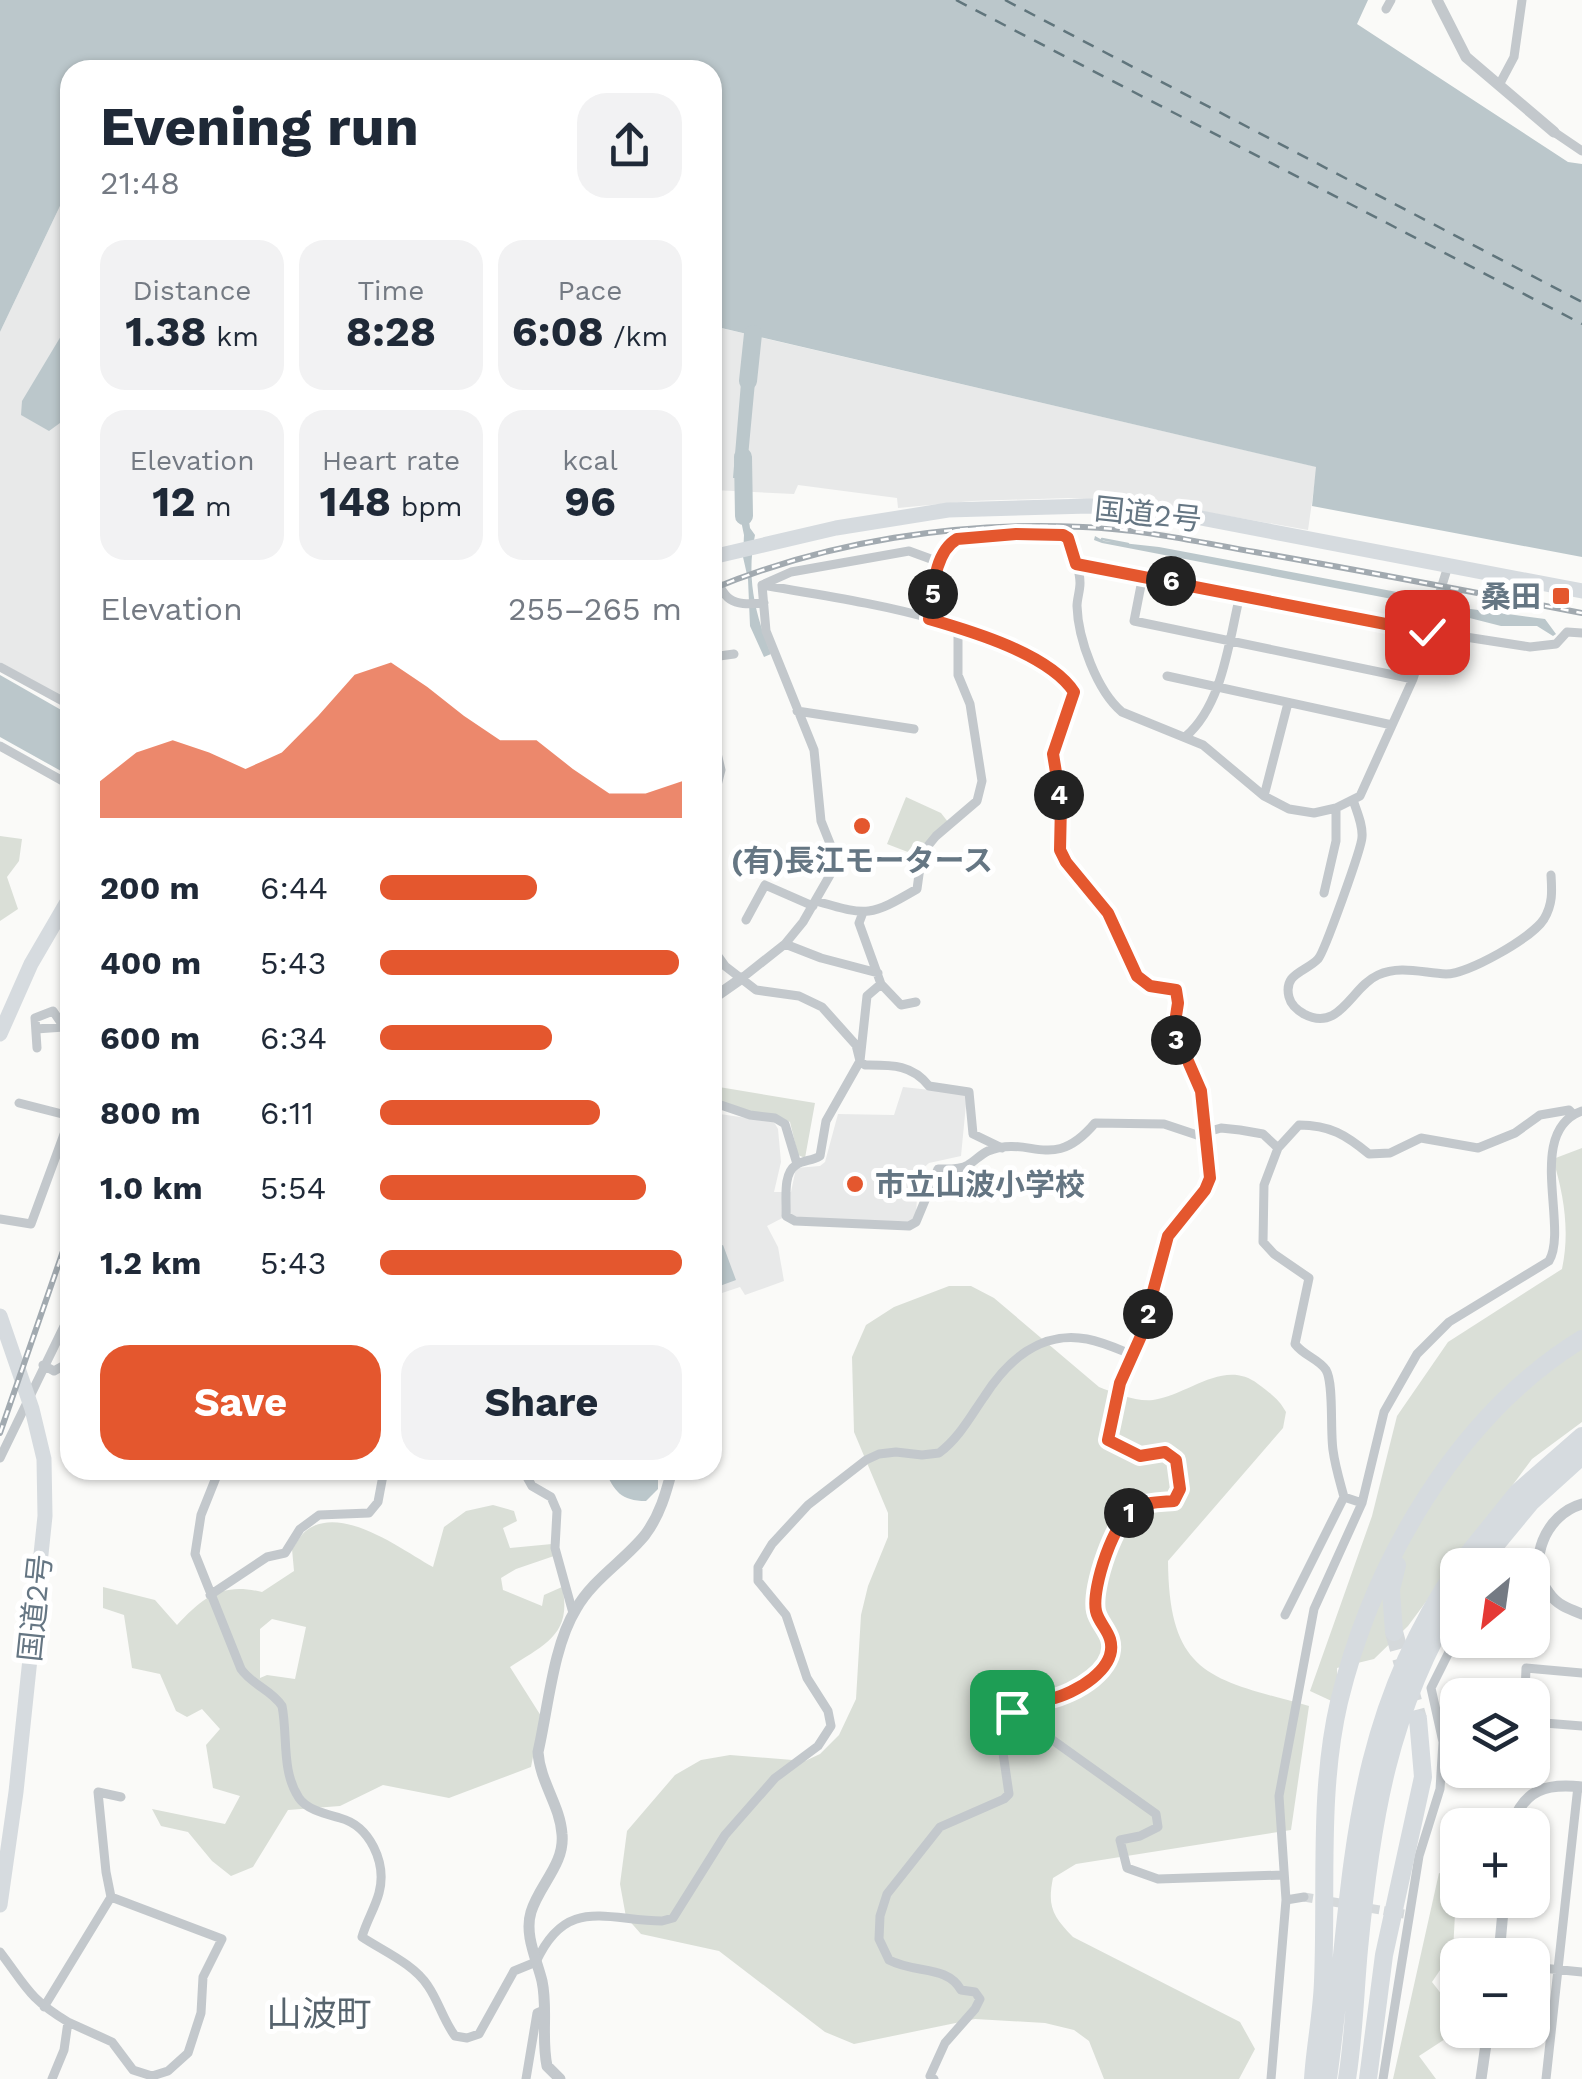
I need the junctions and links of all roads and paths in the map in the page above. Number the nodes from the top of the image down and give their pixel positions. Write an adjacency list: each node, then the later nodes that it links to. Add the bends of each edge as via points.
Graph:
1 (1436, 0): 3 (street, via 1466,58)
2 (1522, 0): 3 (street, via 1514,58)
3 (1498, 85): 4 (street)
4 (1554, 132): 5 (street)
5 (1582, 151)
6 (722, 554): 9 (highway, 国道2号, via 948,510 1090,506 1184,515)
7 (939, 562): 8 (street, via 957,539 1016,534 1063,535); 11 (street, via 910,551 791,572); 17 (street)
8 (1076, 564): 10 (street); 33 (street, via 1077,606 1102,688 1122,712)
9 (1448, 566): 13 (highway, 国道2号); 19 (street)
10 (1143, 575): 14 (street); 21 (street, via 1134,621)
11 (762, 585): 16 (street); 17 (street)
12 (722, 591): 15 (street)
13 (1582, 592)
14 (1240, 594): 19 (street); 21 (street)
15 (724, 596): 16 (street, via 733,603)
16 (764, 602): 30 (street, via 766,631)
17 (929, 619): 18 (street)
18 (958, 627): 43 (street, via 958,675 970,704 982,781 977,802 922,853 917,890); 70 (street, via 1004,643 1074,692 1053,754 1060,850 1108,913 1137,976 1150,986 1176,990 1174,1029 1197,1078 1210,1178 1168,1236)
19 (1427, 632): 20 (street, via 1542,647 1567,632); 26 (street)
20 (1582, 633)
21 (1229, 640): 26 (street); 27 (street)
22 (734, 654): 23 (street)
23 (722, 656)
24 (0, 666): 28 (street)
25 (1167, 676): 27 (street)
26 (1413, 680): 31 (street)
27 (1216, 688): 29 (street); 33 (street)
28 (60, 699)
29 (1288, 703): 31 (street); 36 (street)
30 (797, 711): 32 (street); 41 (street, via 814,750 821,821 835,856)
31 (1392, 725): 37 (street)
32 (914, 729)
33 (1186, 737): 36 (street)
34 (0, 746): 35 (street)
35 (60, 779)
36 (1264, 796): 38 (street, via 1289,809)
37 (1353, 800): 38 (street); 39 (street, via 1363,840 1320,958 1294,973 1289,987 1290,1000 1310,1017 1340,1012 1376,976 1467,970 1522,938 1542,922 1553,901)
38 (1336, 808): 40 (street)
39 (1551, 874)
40 (1324, 892)
41 (814, 904): 43 (street); 44 (street, via 765,886); 45 (street)
42 (60, 914): 52 (highway)
43 (862, 915): 47 (street, via 859,923)
44 (746, 920)
45 (785, 944): 47 (street); 48 (street)
46 (722, 962): 48 (street)
47 (878, 973): 49 (street)
48 (742, 978): 50 (street); 55 (street, via 756,990 822,1007 856,1045)
49 (880, 984): 51 (street, via 900,1005); 55 (street, via 867,996)
50 (722, 992)
51 (916, 1002)
52 (11, 1008): 53 (highway); 54 (street, via 35,1024)
53 (0, 1034)
54 (38, 1048)
55 (860, 1061): 60 (street, via 900,1065 929,1086 969,1092 973,1134); 65 (street, via 826,1121 820,1156)
56 (19, 1103): 59 (street)
57 (722, 1105): 65 (street, via 785,1124)
58 (1577, 1112): 62 (street, via 1540,1115 1478,1148 1421,1138 1390,1153 1369,1154 1344,1134 1300,1124); 82 (street, via 1565,1121 1554,1148 1553,1254 1449,1322 1417,1354 1378,1425)
59 (60, 1114)
60 (984, 1139): 63 (street); 64 (street)
61 (60, 1144): 66 (street, via 31,1224)
62 (1278, 1148): 63 (street, via 1263,1134 1240,1130 1197,1136 1164,1124 1095,1123 1053,1153); 81 (street, via 1264,1185 1263,1242 1309,1278 1295,1344 1324,1366 1332,1383 1333,1454)
63 (1004, 1149): 64 (street)
64 (972, 1162): 65 (street, via 938,1169 910,1226 795,1221 786,1216 788,1175)
65 (797, 1164)
66 (0, 1218)
67 (0, 1316): 107 (highway, 国道2号, via 44,1459 44,1516)
68 (60, 1333): 71 (street)
69 (1582, 1339): 74 (highway, via 1532,1374)
70 (1133, 1354): 96 (street, via 1108,1440 1140,1456 1165,1452 1176,1460 1180,1489 1174,1501 1137,1506 1121,1519 1096,1584 1096,1612 1111,1642 1092,1679 1050,1699); 109 (street, via 1086,1338 1027,1348 939,1453 879,1454 808,1505 772,1544 758,1581 786,1615 807,1678 828,1712 827,1736 775,1778 725,1835 673,1918 571,1919)
71 (43, 1364): 72 (street); 76 (street)
72 (60, 1368)
73 (1582, 1436): 84 (highway, via 1518,1492)
74 (1470, 1440): 92 (highway, via 1398,1564 1391,1590); 122 (highway, via 1426,1498 1380,1582 1338,1704 1327,1795)
75 (1582, 1456): 85 (highway, via 1530,1502)
76 (0, 1458)
77 (214, 1480): 86 (street, via 195,1554)
78 (382, 1480): 86 (street, via 369,1513 319,1516 285,1552)
79 (528, 1480): 88 (street, via 551,1497 557,1511 555,1548)
80 (669, 1480): 88 (street, via 644,1537)
81 (1344, 1497): 82 (street); 89 (street)
82 (1362, 1502): 103 (street, via 1314,1609 1296,1690 1279,1796)
83 (1582, 1504): 90 (street, via 1549,1530 1538,1562 1548,1592)
84 (1473, 1548)
85 (1493, 1548)
86 (210, 1595): 109 (street, via 241,1669 282,1706 296,1794 303,1804 368,1834 380,1893 362,1937 415,1971 442,2020 455,2036 467,2038 479,2034 514,1971)
87 (1440, 1598): 123 (highway, via 1406,1658 1369,1762 1354,1837)
88 (573, 1613): 109 (street, via 538,1752 562,1836 561,1853 530,1913)
89 (1285, 1614)
90 (1582, 1614)
91 (1440, 1630): 124 (highway, via 1384,1768)
92 (1394, 1632)
93 (1446, 1658): 126 (street, via 1431,1688 1443,1742 1440,1789 1407,1915)
94 (1582, 1673): 95 (street, via 1526,1668)
95 (1526, 1678)
96 (1032, 1683): 103 (street, via 1014,1690 1012,1712 1156,1814 1158,1827 1120,1840 1126,1868 1158,1879); 120 (street, via 1026,1675 1006,1676 988,1707 1008,1794 940,1827 887,1894 880,1916 878,1939 890,1960 942,1972 980,1999 945,2043)
97 (1418, 1719): 125 (highway, via 1424,1777 1384,1955)
98 (1550, 1723): 99 (street)
99 (1582, 1726)
100 (1580, 1786): 102 (street, via 1554,1784); 111 (street)
101 (122, 1797): 104 (street, via 98,1792)
102 (1519, 1808)
103 (1283, 1876): 106 (street)
104 (112, 1897): 113 (street); 115 (street, via 222,1939 203,1977 196,2032 188,2053 152,2076 134,2070 112,2042)
105 (1304, 1897): 106 (street)
106 (1286, 1900): 121 (street)
107 (0, 1904)
108 (0, 1952): 113 (street)
109 (536, 1962): 114 (street)
110 (1550, 1969): 111 (street)
111 (1558, 1970): 112 (street); 128 (street)
112 (1582, 1972)
113 (44, 2007): 115 (street)
114 (544, 2010): 118 (street, via 537,2013); 119 (street, via 547,2066)
115 (68, 2022): 117 (street)
116 (1485, 2048): 127 (street)
117 (52, 2079)
118 (526, 2079)
119 (560, 2079)
120 (934, 2079)
121 (1271, 2079)
122 (1314, 2079)
123 (1328, 2079)
124 (1347, 2079)
125 (1368, 2079)
126 (1383, 2079)
127 (1481, 2079)
128 (1546, 2079)

